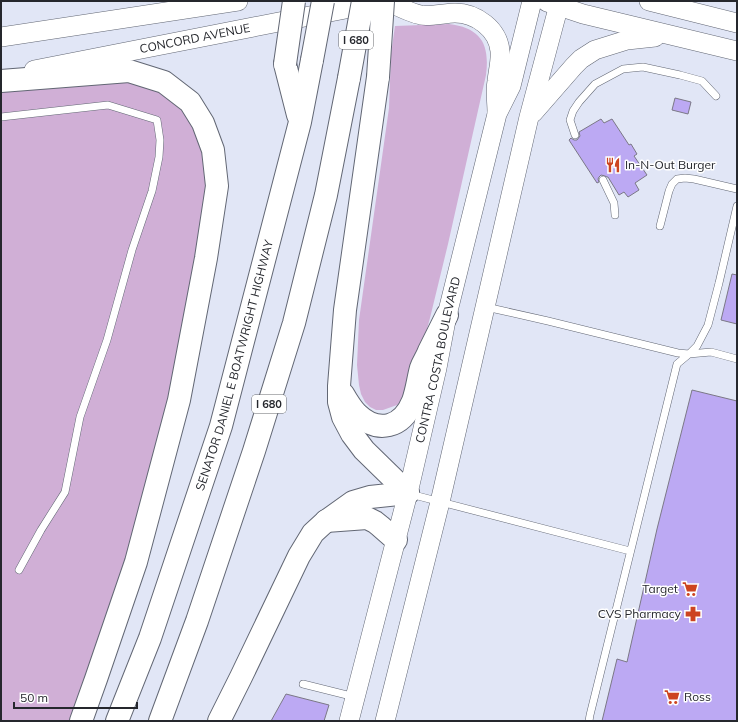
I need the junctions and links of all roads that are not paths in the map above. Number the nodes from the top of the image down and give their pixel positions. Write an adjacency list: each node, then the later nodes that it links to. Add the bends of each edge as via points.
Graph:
1 (238, 1): 13 (main road)
2 (294, 1): 21 (highway, bridge, via 285,64)
3 (323, 1): 21 (highway, SENATOR DANIEL E BOATWRIGHT HIGHWAY, bridge)
4 (363, 1): 43 (highway, I 680, bridge, via 326,195 294,323 197,621)
5 (383, 1): 32 (highway, bridge, via 378,77 345,310)
6 (388, 1): 15 (main road, CONCORD AVENUE); 18 (main road, via 422,16 463,14 477,18 489,27 498,41 500,50)
7 (532, 1): 18 (main road, CONTRA COSTA BOULEVARD, via 512,86)
8 (649, 1): 10 (main road)
9 (554, 3): 12 (main road, via 583,14); 20 (main road)
10 (680, 6): 11 (main road)
11 (737, 23)
12 (669, 35): 14 (main road); 20 (main road, via 627,40 595,50 574,66)
13 (1, 37)
14 (737, 51)
15 (1, 77)
16 (1, 81): 41 (highway, via 129,71 164,82 190,102 203,123 213,150 217,186 179,400 136,562)
17 (716, 96): 22 (lane, via 702,81 643,67 623,70 595,84 579,102 570,120)
18 (497, 114): 29 (main road, CONTRA COSTA BOULEVARD)
19 (1, 117): 38 (lane, via 108,105 157,120 160,140 160,157 152,191 132,250 107,340 80,417 65,492)
20 (530, 117): 28 (main road)
21 (300, 122): 42 (highway, SENATOR DANIEL E BOATWRIGHT HIGHWAY, via 221,426 150,638)
22 (575, 135)
23 (603, 180): 26 (lane, via 614,203)
24 (737, 189): 27 (lane, via 694,179 677,179 668,191)
25 (737, 206): 30 (lane, via 708,325)
26 (615, 215)
27 (660, 226)
28 (485, 307): 30 (lane); 34 (main road)
29 (447, 315): 32 (highway, via 421,367 409,409 393,424 379,426 361,417 351,408); 33 (main road, CONTRA COSTA BOULEVARD)
30 (690, 354): 31 (lane, via 711,352); 37 (lane, via 677,364)
31 (737, 359)
32 (339, 386): 33 (highway, via 339,402 352,434 364,450)
33 (408, 493): 34 (lane); 35 (highway, via 370,497 353,502); 36 (main road, CONTRA COSTA BOULEVARD)
34 (440, 502): 37 (lane); 46 (main road)
35 (325, 522): 36 (highway, via 367,518); 44 (highway, via 313,533 299,556)
36 (396, 540): 40 (main road, CONTRA COSTA BOULEVARD)
37 (630, 551): 47 (lane)
38 (19, 570)
39 (302, 684): 40 (lane)
40 (355, 698): 45 (main road, CONTRA COSTA BOULEVARD)
41 (81, 721)
42 (117, 721)
43 (160, 721)
44 (219, 721)
45 (349, 721)
46 (385, 721)
47 (589, 721)

